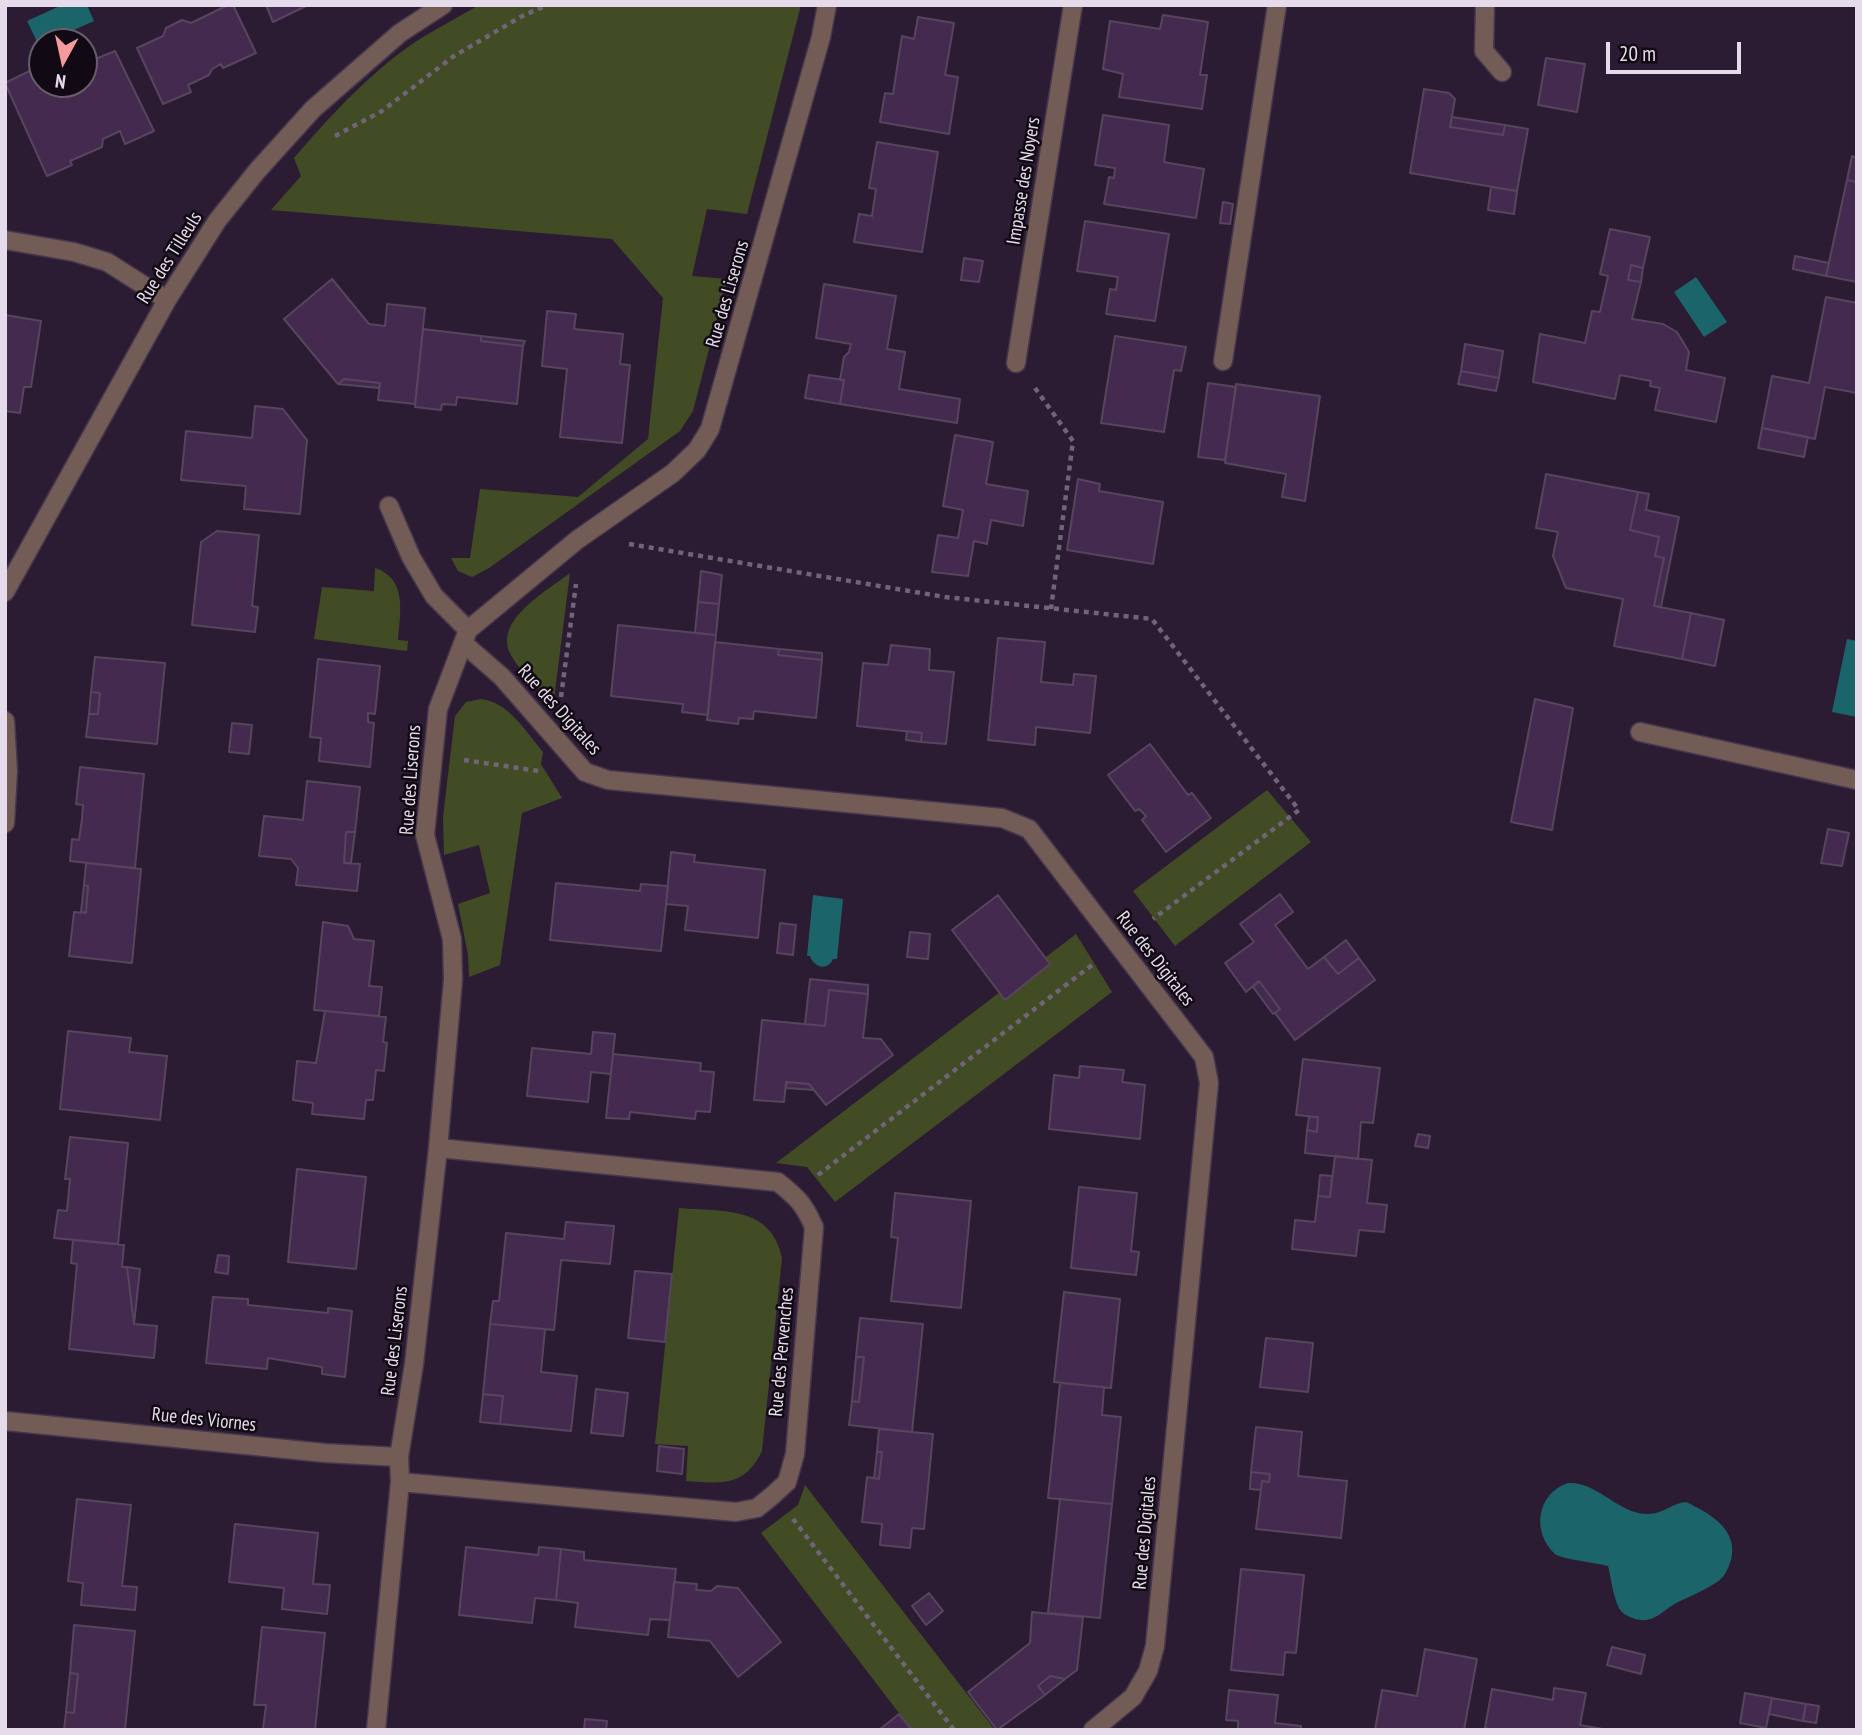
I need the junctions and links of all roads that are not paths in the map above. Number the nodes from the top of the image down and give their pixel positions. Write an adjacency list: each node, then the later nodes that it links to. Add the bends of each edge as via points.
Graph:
1 (443, 5): 8 (street, Rue des Tilleuls, via 400,33 313,109 217,222)
2 (827, 5): 13 (street, Rue des Liserons, via 710,429 697,450 673,473 577,540)
3 (1073, 5): 10 (street, Impasse des Noyers)
4 (1277, 5): 9 (street)
5 (1485, 5): 6 (street, via 1484,51)
6 (1502, 72)
7 (5, 240): 8 (street, via 107,262)
8 (167, 300): 12 (street, Rue des Tilleuls)
9 (1223, 361)
10 (1016, 363)
11 (389, 506): 13 (street, Rue des Digitales, via 411,557)
12 (5, 592)
13 (465, 636): 18 (street, Rue des Liserons, via 438,709 425,835 452,939 453,980); 23 (street, Rue des Digitales, via 585,772 608,780 1002,818 1029,829 1204,1057 1209,1083 1155,1646 1133,1697)
14 (5, 721): 17 (street)
15 (1640, 732): 16 (street)
16 (1857, 780)
17 (5, 823)
18 (438, 1148): 20 (street, Rue des Liserons, via 412,1383); 21 (street, Rue des Pervenches, via 778,1182 804,1206 814,1227 795,1454 787,1482 780,1489 757,1508 736,1512)
19 (5, 1421): 20 (street, Rue des Viornes)
20 (399, 1457): 21 (street, Rue des Liserons)
21 (400, 1482): 22 (street, Rue des Liserons)
22 (376, 1730)
23 (1093, 1730)

